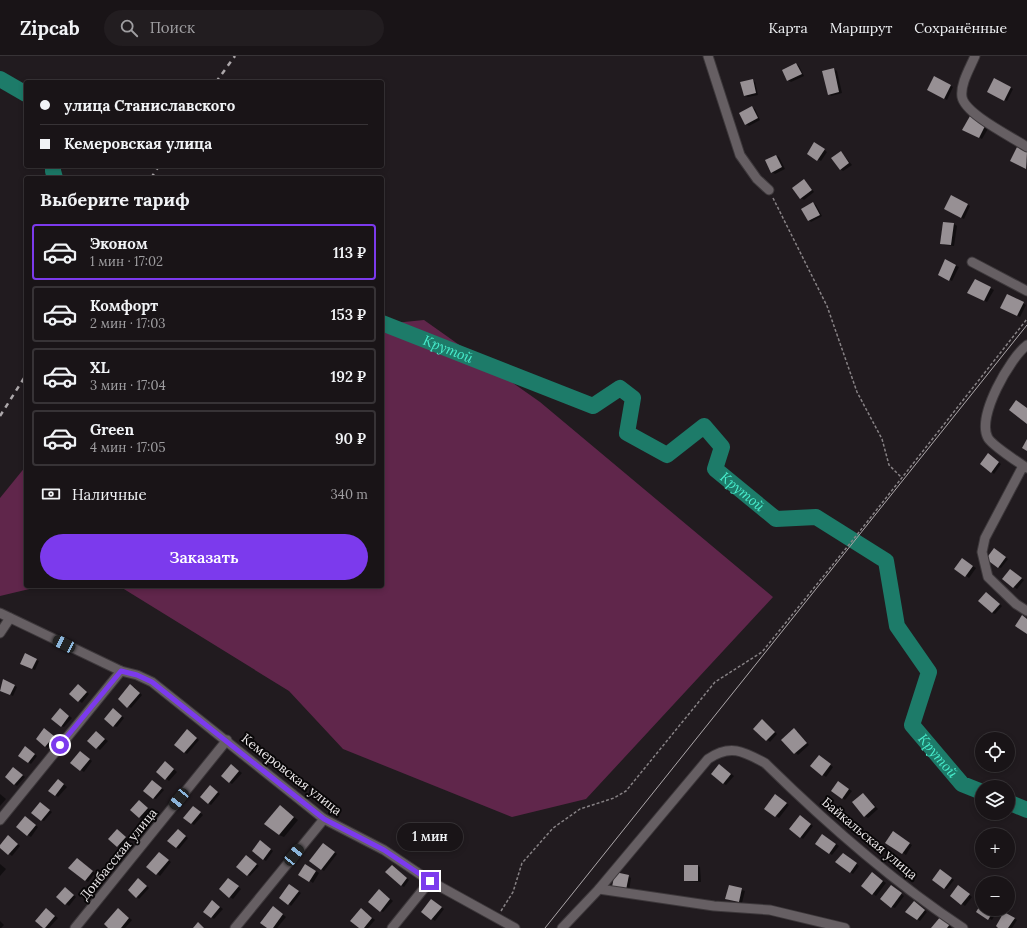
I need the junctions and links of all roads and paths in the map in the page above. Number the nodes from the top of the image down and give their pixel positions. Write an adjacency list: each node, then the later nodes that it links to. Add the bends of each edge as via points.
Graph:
1 (708, 56): 4 (street, via 740,155 757,179)
2 (975, 56): 3 (street, via 963,86 962,98 981,118)
3 (1027, 147)
4 (769, 190): 10 (path, via 827,306 857,392 882,439 889,465)
5 (972, 262): 6 (street)
6 (1027, 291)
7 (1027, 319): 10 (path)
8 (1027, 345): 9 (street, via 995,388 985,430 988,439)
9 (1025, 467): 11 (street, via 985,538 982,552 988,577)
10 (902, 478): 21 (path, via 762,652 715,682 626,791 614,798 580,809 553,828 522,863 510,898)
11 (1027, 611)
12 (0, 613): 13 (street, Кемеровская улица)
13 (10, 618): 14 (street); 15 (street, Кемеровская улица)
14 (0, 633)
15 (121, 671): 16 (street, Кемеровская улица, via 152,682); 18 (street)
16 (227, 740): 17 (street, Кемеровская улица); 22 (street, Донбасская улица)
17 (324, 819): 19 (street, Кемеровская улица, via 384,850); 23 (street)
18 (0, 820)
19 (430, 881): 21 (street, Кемеровская улица); 24 (street)
20 (599, 889): 26 (street, Байкальская улица); 27 (street, via 706,905 770,910); 28 (street, Байкальская улица, via 708,759 719,751 734,750 765,763 861,850)
21 (496, 918): 25 (street, Кемеровская улица)
22 (75, 928)
23 (234, 928)
24 (392, 928)
25 (515, 928)
26 (562, 928)
27 (845, 928)
28 (963, 928)

